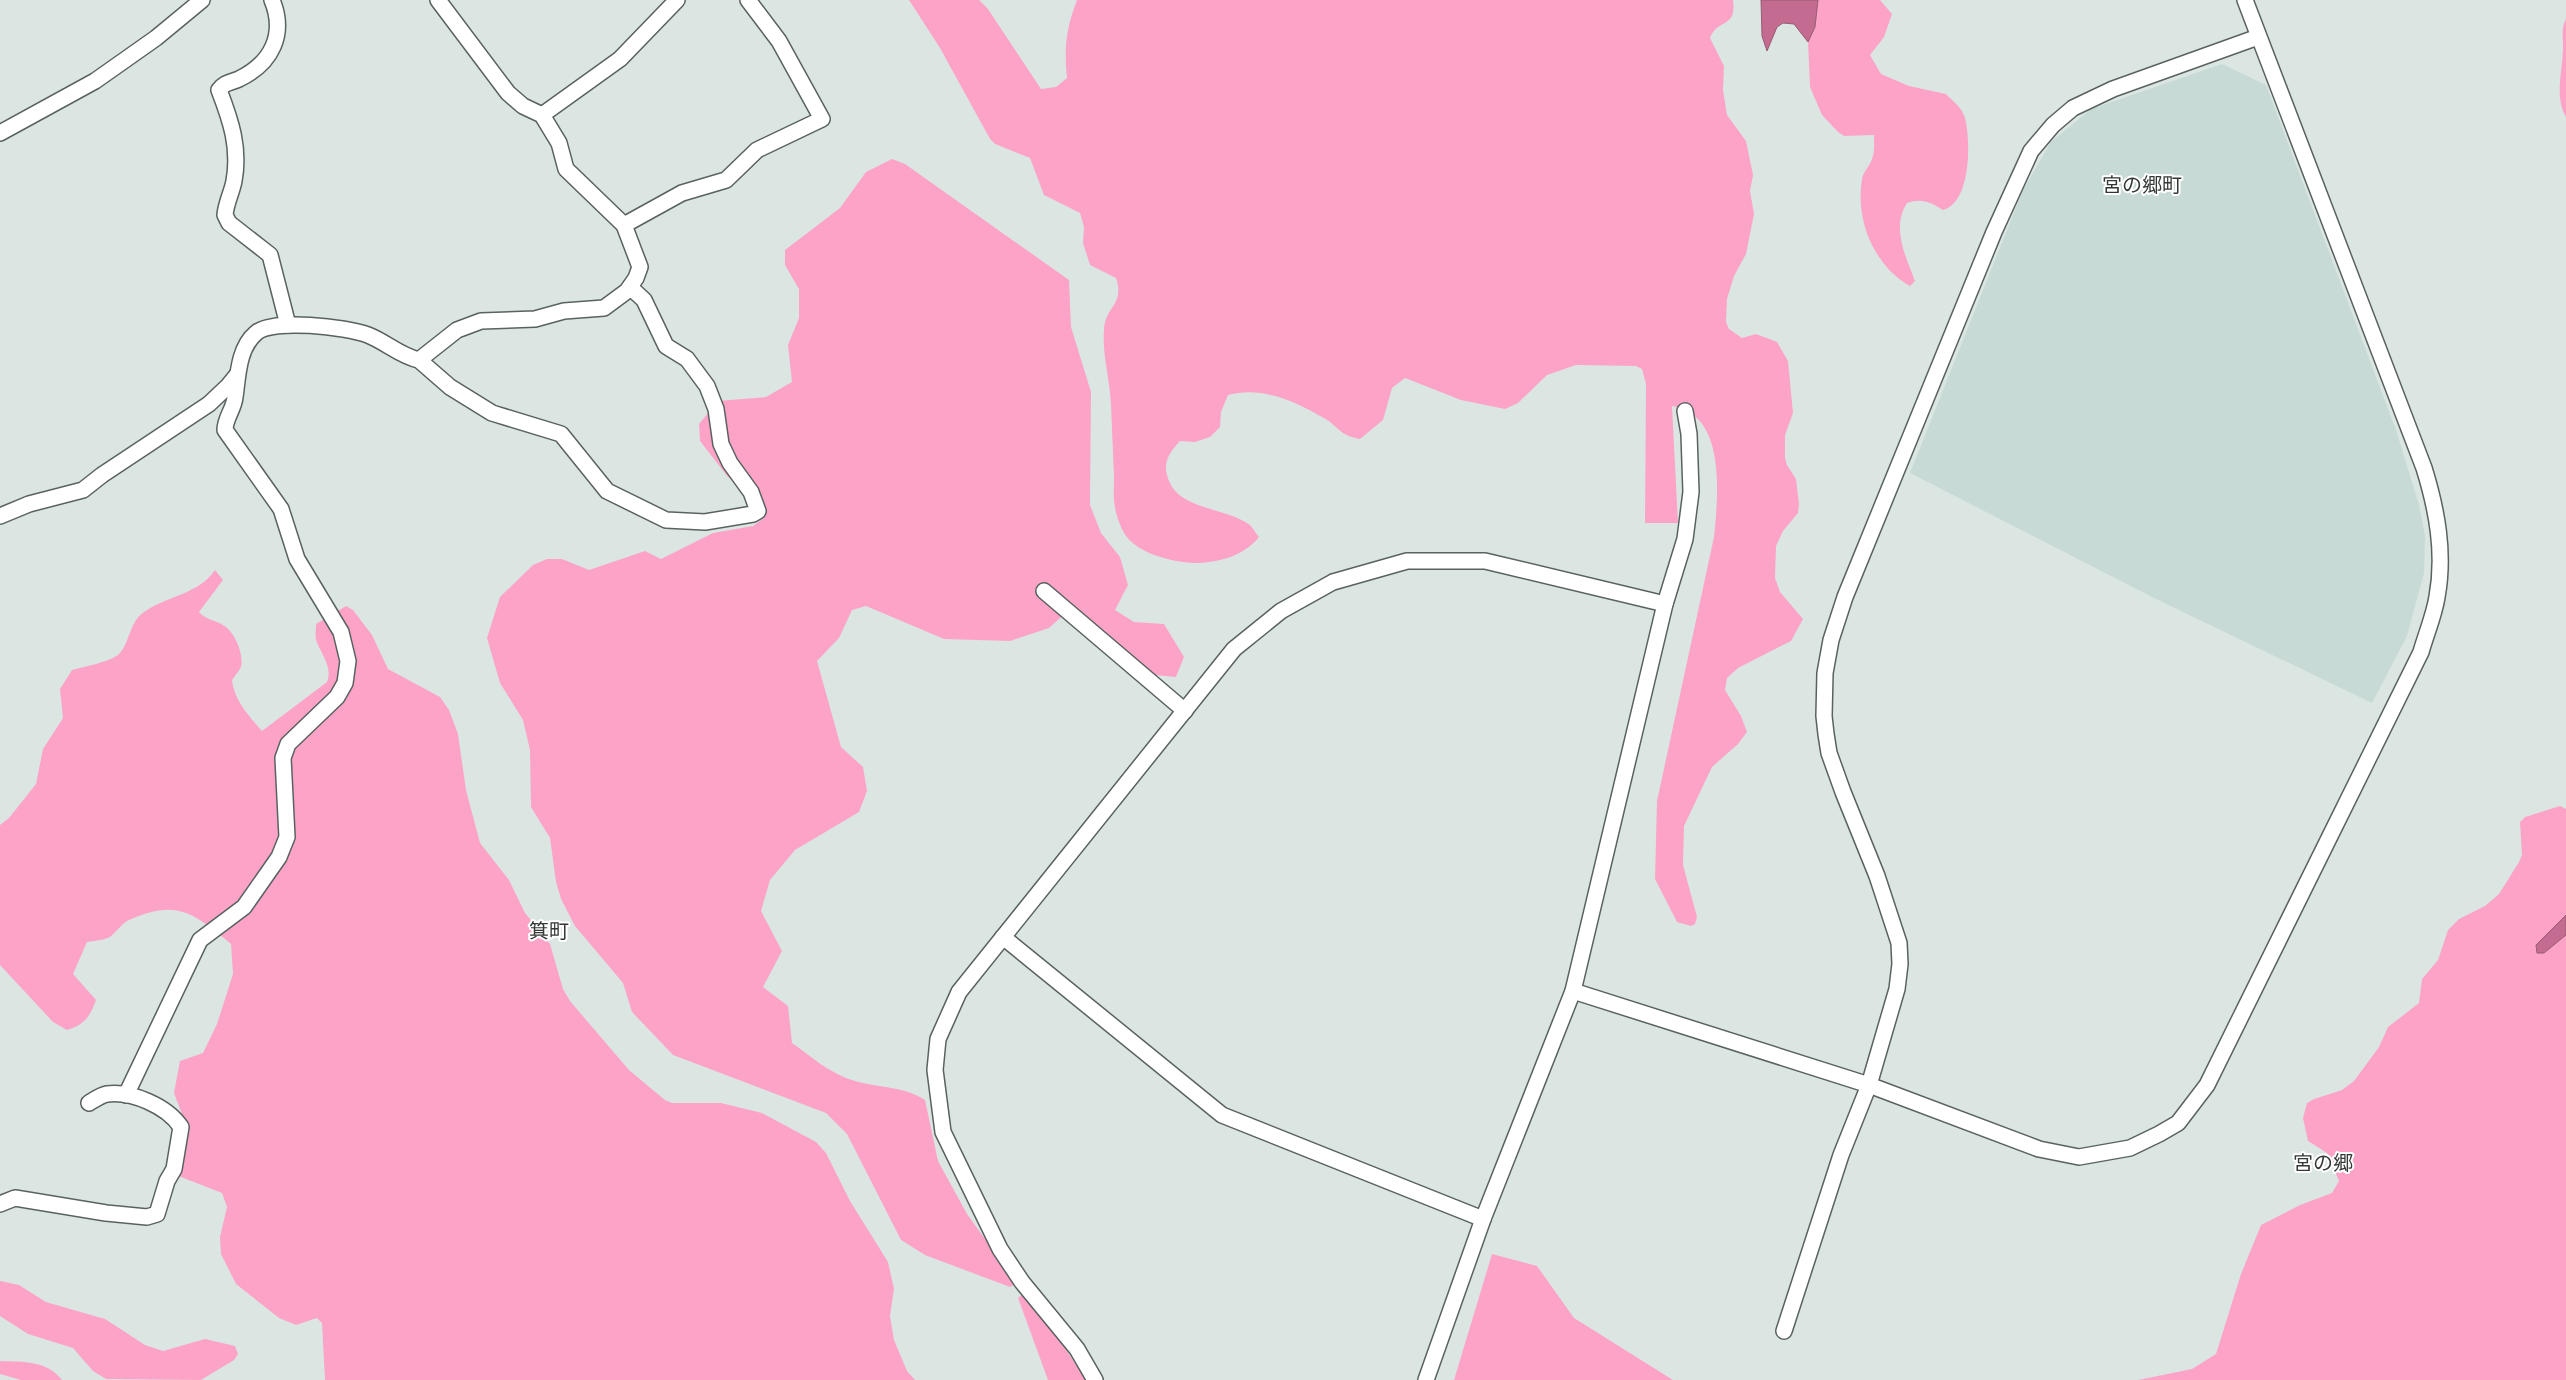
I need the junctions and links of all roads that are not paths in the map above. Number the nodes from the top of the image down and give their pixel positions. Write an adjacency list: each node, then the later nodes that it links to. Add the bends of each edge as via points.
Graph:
1 (202, 0): 9 (street, via 156,38 95,81)
2 (272, 0): 12 (street, via 278,15 278,36 270,52 259,66 224,84 219,90 233,126 236,161 234,183 225,214 229,223 270,255)
3 (438, 0): 8 (street, via 508,93 523,106)
4 (677, 0): 8 (street, via 620,59)
5 (748, 0): 10 (street, via 779,41 822,119 757,150 726,180 682,193)
6 (2245, 0): 7 (street)
7 (2258, 38): 22 (street, via 2113,89 2073,108 2031,151 1994,232 1850,582 1828,656 1824,695 1826,734 1829,753 1893,924 1899,943 1900,964 1897,990); 22 (street, via 2424,468 2437,510 2440,559 2437,597 2421,652 2207,1085 2178,1123 2130,1148 2079,1157 2039,1149)
8 (542, 115): 10 (street, via 559,143 566,169)
9 (0, 133)
10 (624, 225): 11 (street, via 640,267)
11 (630, 287): 13 (street, via 604,308 564,311 536,319 481,321 457,330); 13 (street, via 644,300 666,346 687,359 707,386 716,409 721,444 751,492 758,511 753,514 705,522 666,520 607,491 560,434 492,413 450,387)
12 (288, 325): 13 (street, via 336,327 368,335 409,358); 14 (street, via 256,332 246,346)
13 (419, 360)
14 (237, 375): 16 (street, via 209,404 83,490 28,504); 23 (street, via 235,400 225,430 282,510 297,559 342,632 348,661 345,683 337,697 288,744 283,758 287,837 279,857 244,906 200,940)
15 (1685, 411): 18 (street, via 1689,434 1690,492 1685,539)
16 (0, 516)
17 (1044, 591): 19 (street)
18 (1665, 604): 19 (street, via 1485,561 1406,561 1333,582 1282,611 1234,649); 21 (street)
19 (1185, 711): 20 (street)
20 (1003, 937): 26 (street, via 1222,1115); 28 (street, via 959,992 938,1039 935,1070 943,1132 1000,1249 1022,1282 1077,1349)
21 (1573, 991): 22 (street); 26 (street)
22 (1869, 1085): 27 (street, via 1841,1155)
23 (126, 1095): 24 (street, via 106,1094); 25 (street, via 158,1106 174,1116 181,1126 174,1169 157,1214 148,1217 106,1213 14,1198)
24 (89, 1103)
25 (0, 1204)
26 (1483, 1219): 29 (street)
27 (1784, 1331)
28 (1095, 1380)
29 (1426, 1380)

